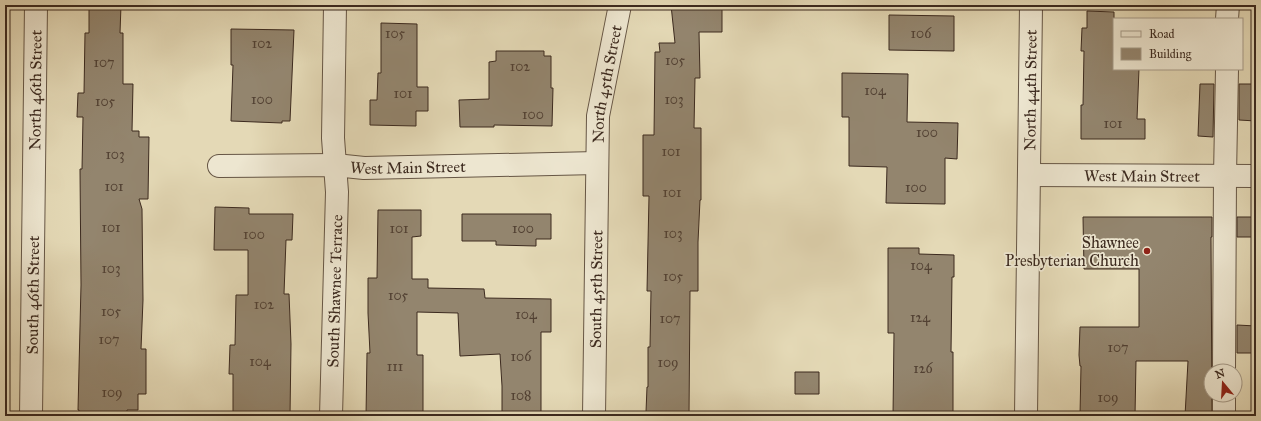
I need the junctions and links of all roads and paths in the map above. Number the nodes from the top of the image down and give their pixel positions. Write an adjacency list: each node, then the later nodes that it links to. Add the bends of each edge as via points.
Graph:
1 (36, 5): 11 (street, North 46th Street)
2 (335, 5): 9 (street, South Shawnee Terrace)
3 (620, 5): 8 (street, North 45th Street, via 598,116)
4 (1031, 5): 12 (street, North 44th Street)
5 (1228, 5): 6 (street)
6 (1228, 18)
7 (1227, 70): 13 (street)
8 (597, 163): 9 (street, West Main Street, via 364,168); 19 (street, South 45th Street)
9 (335, 165): 10 (street, West Main Street); 18 (street, South Shawnee Terrace, via 337,192)
10 (219, 166)
11 (34, 174): 17 (street, South 46th Street)
12 (1029, 174): 13 (street, West Main Street); 20 (street, North 44th Street)
13 (1225, 176): 14 (street, West Main Street); 15 (street)
14 (1256, 176)
15 (1224, 363)
16 (1224, 403): 21 (street)
17 (31, 416)
18 (332, 416)
19 (594, 416)
20 (1026, 416)
21 (1224, 416)

